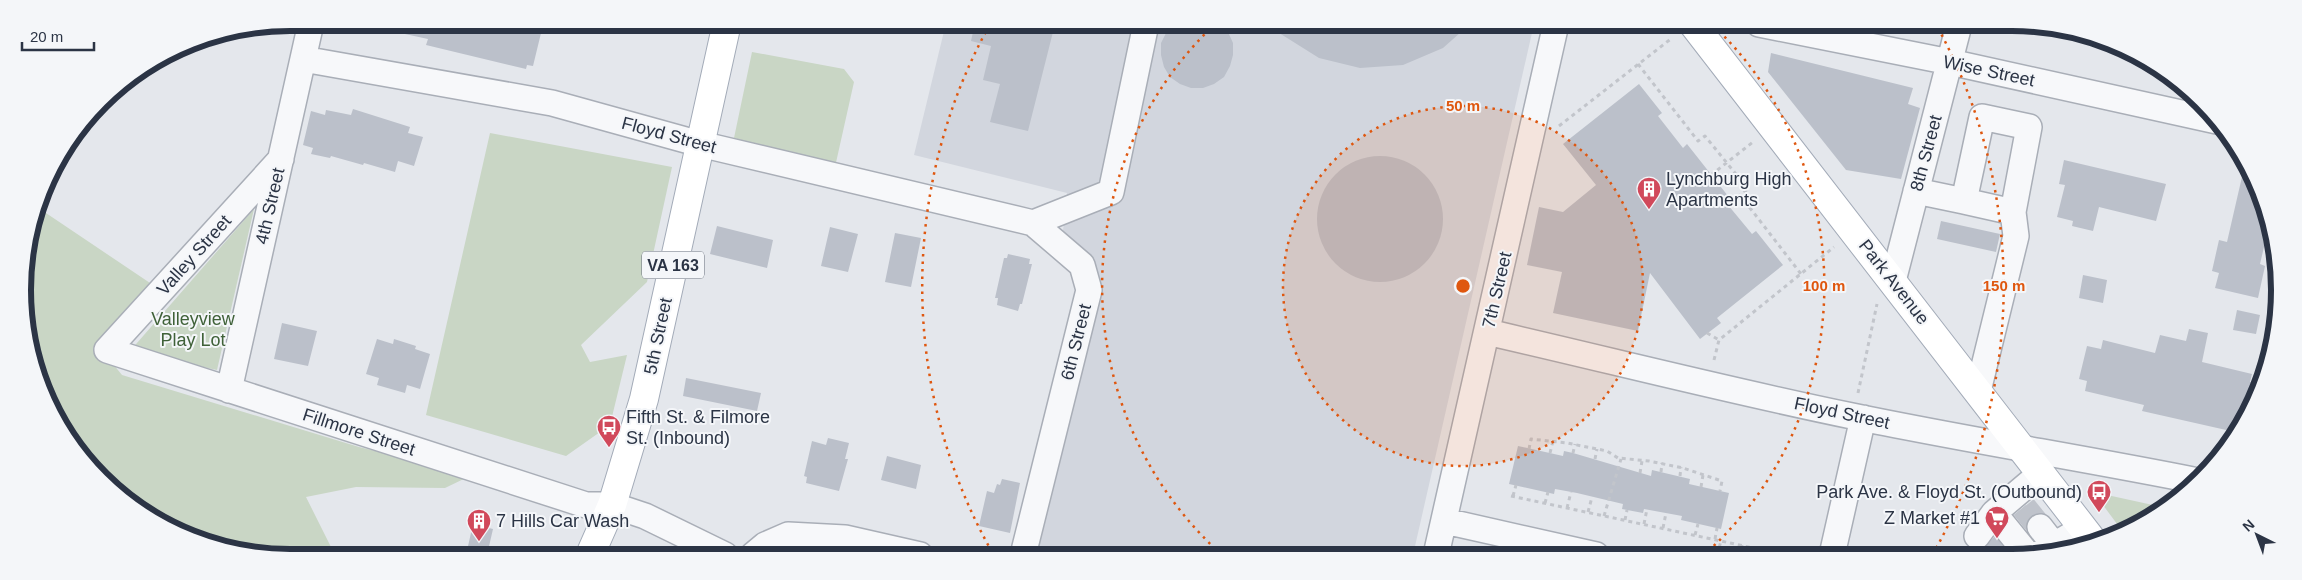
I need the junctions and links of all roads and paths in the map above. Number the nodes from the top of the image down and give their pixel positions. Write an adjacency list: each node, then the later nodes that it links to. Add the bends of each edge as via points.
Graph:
1 (310, 31): 8 (street, 4th Street)
2 (725, 31): 14 (main road, 5th Street / VA 163)
3 (1145, 31): 21 (street, via 1111,192)
4 (1554, 31): 25 (street, 7th Street)
5 (1683, 31): 10 (path); 24 (main road, Park Avenue)
6 (1794, 31): 9 (street, Wise Street)
7 (1958, 31): 9 (street, 8th Street)
8 (303, 59): 14 (street, Floyd Street, via 552,103); 15 (street, 4th Street)
9 (1950, 62): 11 (street, Wise Street); 18 (street, 8th Street)
10 (1638, 64): 12 (path); 16 (path, via 1698,141 1705,136)
11 (2207, 119)
12 (1554, 129)
13 (1753, 142): 16 (path)
14 (700, 144): 21 (street, Floyd Street); 59 (main road, 5th Street / VA 163, via 644,399)
15 (281, 159): 28 (street, Valley Street); 30 (street, 4th Street)
16 (1727, 163): 17 (path); 23 (path, via 1748,189 1740,195)
17 (1711, 175)
18 (1916, 191): 19 (street); 24 (street, 8th Street)
19 (1964, 201): 20 (street); 20 (street, via 1982,117 2029,127)
20 (2013, 212): 32 (street, via 2016,236)
21 (1033, 223): 85 (street, 6th Street, via 1082,265 1089,290)
22 (1834, 247): 23 (path)
23 (1801, 274): 27 (path)
24 (1885, 292): 31 (path); 32 (main road, Park Avenue)
25 (1487, 332): 33 (street, Floyd Street); 68 (street, 7th Street)
26 (1707, 333): 27 (path)
27 (1719, 340): 29 (path)
28 (107, 350): 30 (street, Fillmore Street)
29 (1714, 360)
30 (230, 390): 59 (street, Fillmore Street, via 586,505)
31 (1859, 390)
32 (1978, 391): 36 (main road, Park Avenue)
33 (1863, 418): 36 (street, Floyd Street); 91 (street)
34 (1553, 441): 35 (path); 37 (path, via 1531,439); 39 (path)
35 (1575, 444): 38 (path); 40 (path)
36 (2020, 448): 49 (main road, Park Avenue); 51 (street, Floyd Street)
37 (1529, 449)
38 (1597, 449): 41 (path); 42 (path)
39 (1550, 454)
40 (1573, 454)
41 (1621, 458): 43 (path); 66 (path)
42 (1595, 459)
43 (1642, 461): 44 (path); 47 (path)
44 (1662, 463): 45 (path); 46 (path)
45 (1681, 467): 48 (path); 50 (path)
46 (1660, 472)
47 (1640, 473)
48 (1703, 474): 53 (path); 54 (path, via 1722,481)
49 (2040, 474): 65 (street, via 2020,501); 74 (main road, Park Avenue)
50 (1680, 476)
51 (2189, 479)
52 (1516, 485): 58 (path, via 1512,496)
53 (1701, 487)
54 (1720, 491)
55 (1548, 492): 58 (path)
56 (1571, 492): 60 (path)
57 (1592, 497): 63 (path)
58 (1545, 503): 60 (path)
59 (612, 505): 81 (main road, 5th Street / VA 163); 82 (street, Fillmore Street, via 645,516)
60 (1567, 508): 63 (path)
61 (1647, 509): 69 (path)
62 (1627, 510): 67 (path)
63 (1588, 512): 66 (path)
64 (1666, 513): 71 (path)
65 (1994, 513): 75 (street); 79 (street)
66 (1604, 516): 67 (path)
67 (1625, 520): 69 (path)
68 (1445, 521): 86 (street, 7th Street); 87 (street)
69 (1644, 524): 71 (path)
70 (1698, 524): 73 (path)
71 (1663, 528): 73 (path)
72 (1717, 528): 76 (path)
73 (1695, 535): 76 (path)
74 (2088, 535): 80 (street)
75 (1976, 536)
76 (1714, 539): 77 (path)
77 (1721, 541): 78 (path); 88 (path)
78 (1742, 546): 89 (path); 90 (path)
79 (2040, 547)
80 (2044, 547)
81 (593, 549)
82 (713, 549)
83 (760, 549): 84 (street, via 788,535 844,538)
84 (893, 549)
85 (1024, 549)
86 (1438, 549)
87 (1569, 549)
88 (1719, 549)
89 (1741, 549)
90 (1757, 549)
91 (1833, 549)

